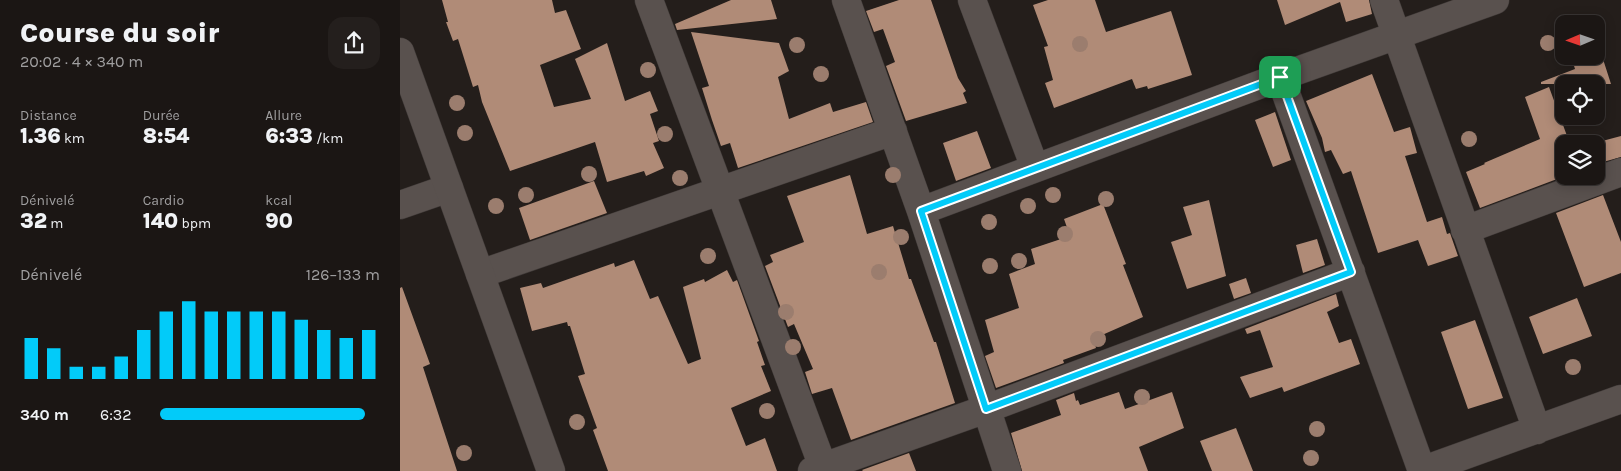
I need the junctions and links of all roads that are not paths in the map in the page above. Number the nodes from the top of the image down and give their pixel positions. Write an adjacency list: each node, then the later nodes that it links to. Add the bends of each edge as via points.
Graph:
1 (649, 0): 13 (street)
2 (846, 0): 9 (street)
3 (972, 0): 10 (street)
4 (1384, 0): 6 (street)
5 (1495, 0): 6 (street)
6 (1397, 36): 8 (street); 16 (street)
7 (400, 52): 12 (street)
8 (1280, 77): 10 (street); 17 (street)
9 (893, 131): 13 (street); 15 (street)
10 (1035, 168): 15 (street)
11 (1621, 172): 16 (street)
12 (449, 188): 14 (street); 18 (street)
13 (720, 190): 18 (street); 22 (street)
14 (400, 205)
15 (921, 211): 20 (street)
16 (1466, 230): 21 (street)
17 (1351, 272): 20 (street); 25 (street)
18 (480, 274): 23 (street)
19 (1621, 399): 21 (street)
20 (986, 409): 22 (street); 24 (street)
21 (1537, 430): 25 (street)
22 (818, 469)
23 (551, 471)
24 (1007, 471)
25 (1422, 471)

